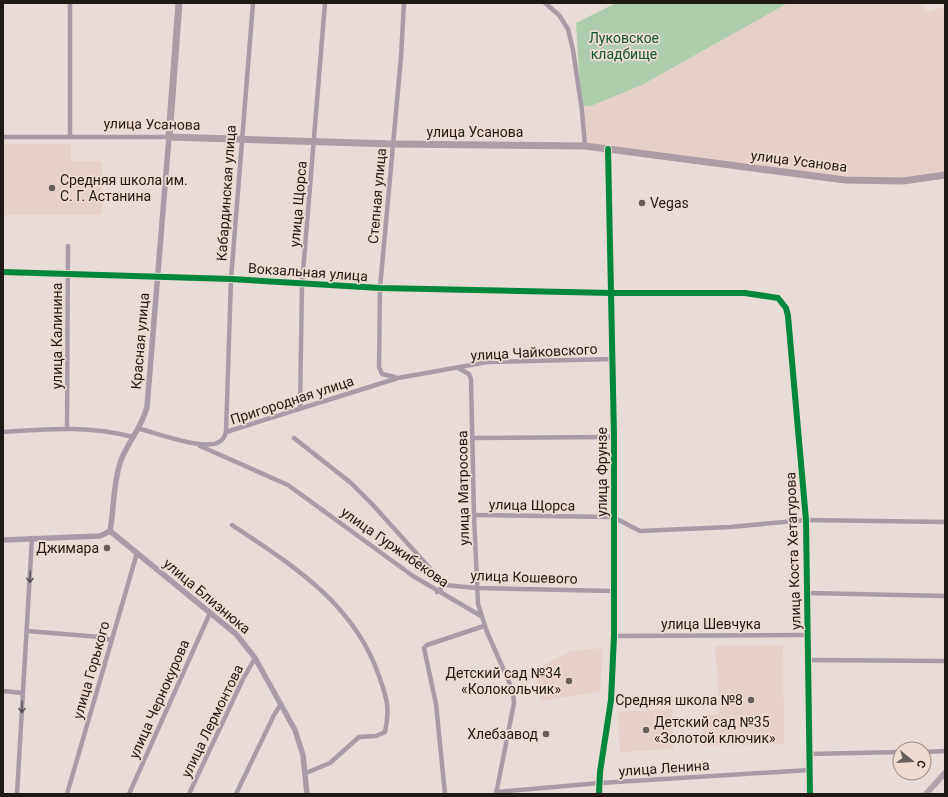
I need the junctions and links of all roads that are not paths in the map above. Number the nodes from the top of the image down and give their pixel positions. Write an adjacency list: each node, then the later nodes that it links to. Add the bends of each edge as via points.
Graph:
1 (70, 3): 9 (street)
2 (179, 3): 7 (main road, Красная улица)
3 (252, 3): 10 (street, Кабардинская улица)
4 (325, 3): 11 (street, улица Щорса)
5 (404, 3): 12 (street, Степная улица)
6 (545, 3): 13 (street, via 560,15 568,29 582,110)
7 (169, 136): 9 (street, улица Усанова); 10 (main road, улица Усанова); 19 (street, Красная улица)
8 (3, 137): 9 (street, улица Усанова)
9 (70, 137)
10 (241, 139): 11 (main road, улица Усанова); 20 (street, Кабардинская улица)
11 (315, 142): 12 (main road, улица Усанова); 21 (street, улица Щорса)
12 (392, 144): 13 (main road, улица Усанова); 22 (street, Степная улица)
13 (585, 146): 14 (main road, улица Усанова)
14 (608, 149): 15 (main road, улица Усанова, via 845,180 903,181); 23 (street, улица Фрунзе)
15 (945, 174)
16 (68, 246): 18 (street, улица Калинина)
17 (3, 272): 18 (street, Вокзальная улица)
18 (68, 274): 19 (street, Вокзальная улица); 29 (street, улица Калинина)
19 (158, 277): 20 (street, Вокзальная улица); 30 (street, Красная улица, via 149,392)
20 (231, 279): 21 (street, Вокзальная улица); 32 (street, Кабардинская улица)
21 (302, 284): 22 (street, Вокзальная улица); 28 (street, улица Щорса)
22 (380, 288): 23 (street, Вокзальная улица); 27 (street, Степная улица, via 379,367 382,374)
23 (612, 293): 24 (street, Вокзальная улица, via 745,293 778,298); 25 (street, улица Фрунзе)
24 (786, 308): 40 (street, улица Коста Хетагурова)
25 (613, 359): 26 (street, улица Чайковского, via 488,362); 34 (street, улица Фрунзе)
26 (456, 368): 27 (street, Пригородная улица); 36 (street, улица Матросова, via 464,370 471,379)
27 (398, 378): 28 (street, Пригородная улица)
28 (300, 408): 32 (street, Пригородная улица)
29 (67, 427): 31 (street); 33 (street)
30 (140, 428): 33 (street, Красная улица); 37 (street, Пригородная улица)
31 (3, 432)
32 (226, 432): 37 (street, Пригородная улица, via 219,442 212,445)
33 (133, 437): 43 (street, Красная улица, via 120,463 116,479)
34 (614, 437): 36 (street); 39 (street, улица Фрунзе)
35 (294, 438): 47 (street, улица Гуржибекова, via 351,483)
36 (472, 438): 38 (street, улица Матросова)
37 (195, 444): 50 (street, улица Гуржибекова, via 288,485)
38 (474, 515): 39 (street, улица Щорса); 48 (street, улица Матросова)
39 (613, 517): 40 (street, via 640,531); 49 (street, улица Фрунзе)
40 (806, 520): 41 (street); 51 (street, улица Коста Хетагурова)
41 (945, 522)
42 (232, 525): 71 (street, via 287,562 331,600 357,629 375,664 387,697 389,713 385,732 376,736 359,737 330,763)
43 (110, 531): 44 (street, via 100,536); 46 (street, улица Близнюка)
44 (32, 538): 45 (street); 56 (street, one-way to 56)
45 (3, 540)
46 (137, 553): 53 (street, улица Близнюка); 59 (street, улица Горького)
47 (445, 584): 48 (street, улица Кошевого); 50 (street)
48 (476, 588): 49 (street, улица Кошевого); 54 (street, улица Матросова)
49 (614, 591): 58 (street, улица Фрунзе)
50 (437, 592): 54 (street, улица Гуржибекова)
51 (808, 593): 52 (street); 57 (street, улица Коста Хетагурова)
52 (945, 596)
53 (210, 613): 60 (street, улица Близнюка, via 236,634); 77 (street, улица Чернокурова)
54 (481, 616): 55 (street)
55 (484, 626): 74 (street, via 513,691 512,718); 81 (street, via 424,648 436,704)
56 (26, 631): 59 (street); 64 (street)
57 (808, 635): 58 (street, улица Шевчука); 61 (street, улица Коста Хетагурова)
58 (614, 636): 73 (street, улица Фрунзе, via 611,700)
59 (111, 640): 76 (street, улица Горького)
60 (255, 658): 65 (street, улица Близнюка); 78 (street, улица Лермонтова)
61 (809, 660): 62 (street); 69 (street, улица Коста Хетагурова)
62 (945, 662)
63 (3, 691): 64 (street)
64 (23, 693): 75 (street, one-way to 75)
65 (281, 704): 71 (street, улица Близнюка, via 300,742); 79 (street)
66 (945, 751): 68 (street)
67 (892, 752): 69 (street)
68 (932, 752)
69 (810, 754): 70 (street, улица Коста Хетагурова)
70 (810, 770): 73 (street, улица Ленина); 83 (street, улица Коста Хетагурова)
71 (306, 772): 80 (street, улица Близнюка)
72 (945, 773): 84 (main road)
73 (600, 783): 74 (street, улица Ленина); 82 (street, улица Фрунзе)
74 (496, 793)
75 (17, 794)
76 (67, 794)
77 (129, 794)
78 (189, 794)
79 (236, 794)
80 (307, 794)
81 (445, 794)
82 (599, 794)
83 (810, 794)
84 (926, 794)

